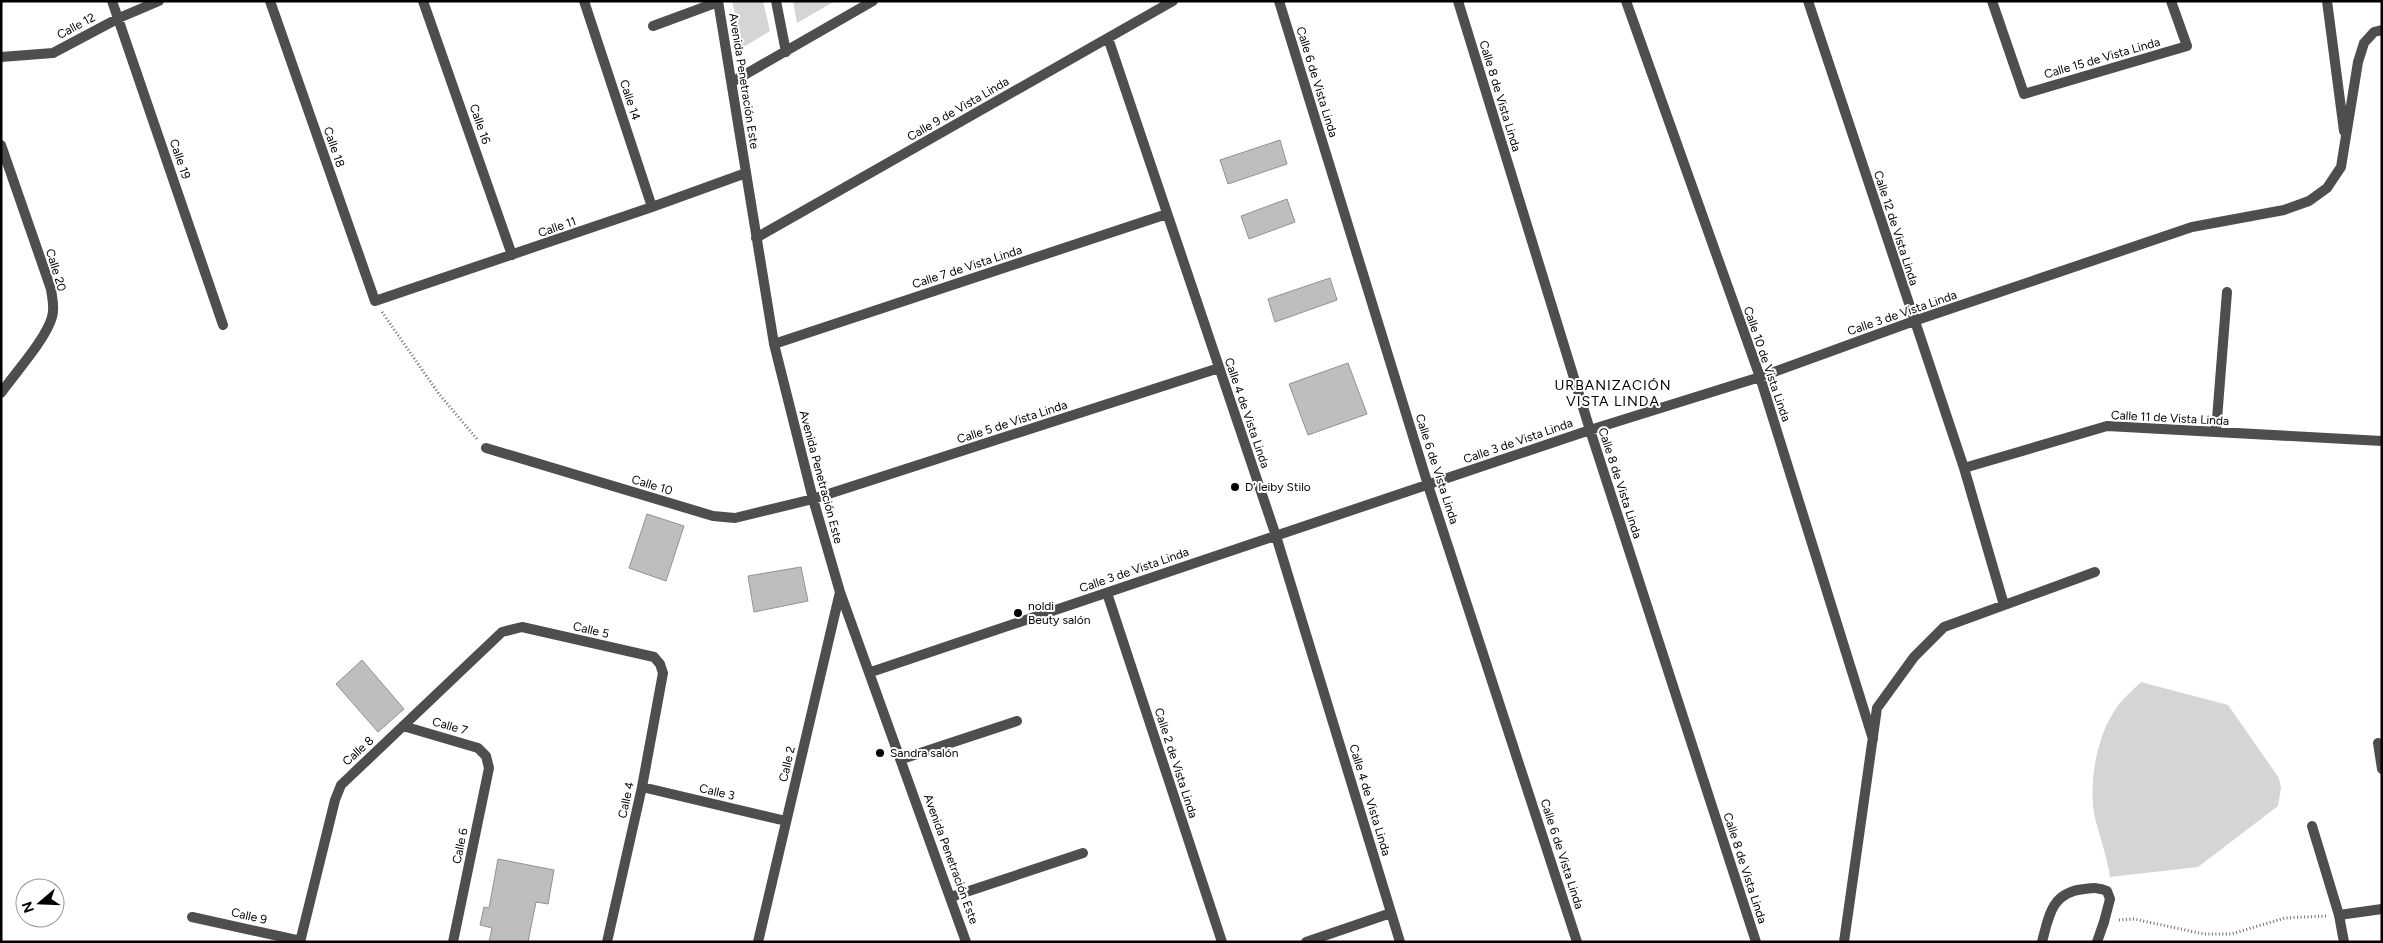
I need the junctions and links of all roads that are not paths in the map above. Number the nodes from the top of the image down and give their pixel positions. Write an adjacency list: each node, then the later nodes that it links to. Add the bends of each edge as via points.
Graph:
1 (112, 1): 17 (street, Calle 19)
2 (160, 1): 17 (street, Calle 12)
3 (270, 1): 32 (street, Calle 18)
4 (423, 1): 30 (street, Calle 16)
5 (584, 1): 27 (street, Calle 14)
6 (776, 1): 21 (street)
7 (873, 1): 21 (street)
8 (1173, 1): 20 (street, Calle 9 de Vista Linda)
9 (1279, 1): 44 (street, Calle 6 de Vista Linda)
10 (1458, 1): 39 (street, Calle 8 de Vista Linda)
11 (1626, 1): 37 (street, Calle 10 de Vista Linda)
12 (1808, 1): 33 (street, Calle 12 de Vista Linda)
13 (1992, 1): 14 (street, Calle 15 de Vista Linda, via 2024,94 2187,46)
14 (2171, 1)
15 (2327, 1): 24 (street)
16 (718, 2): 18 (street); 23 (street, Avenida Penetración Este)
17 (119, 18): 22 (street, Calle 12, via 54,53); 34 (street, Calle 19)
18 (653, 26)
19 (2382, 30): 24 (street, Calle 3 de Vista Linda, via 2374,32 2364,43 2358,62)
20 (1108, 38): 28 (street, Calle 4 de Vista Linda); 29 (street, Calle 9 de Vista Linda)
21 (786, 52): 23 (street)
22 (1, 57)
23 (732, 82): 26 (street, Avenida Penetración Este)
24 (2346, 144): 33 (street, Calle 3 de Vista Linda, via 2341,167 2327,188 2309,201 2284,210 2192,227)
25 (1, 145): 38 (street, Calle 20, via 54,305 46,331)
26 (746, 173): 27 (street, Calle 11); 29 (street, Avenida Penetración Este)
27 (652, 207): 30 (street, Calle 11)
28 (1167, 214): 35 (street, Calle 7 de Vista Linda); 36 (street, Calle 4 de Vista Linda)
29 (756, 238): 35 (street, Avenida Penetración Este)
30 (512, 255): 32 (street, Calle 11)
31 (2227, 292): 40 (street)
32 (375, 301)
33 (1914, 321): 37 (street, Calle 3 de Vista Linda); 43 (street, Calle 12 de Vista Linda)
34 (223, 326)
35 (774, 344): 45 (street, Avenida Penetración Este)
36 (1219, 368): 45 (street, Calle 5 de Vista Linda); 46 (street, Calle 4 de Vista Linda)
37 (1760, 377): 39 (street, Calle 3 de Vista Linda); 56 (street, Calle 10 de Vista Linda)
38 (1, 393)
39 (1590, 430): 44 (street, Calle 3 de Vista Linda); 79 (street, Calle 8 de Vista Linda)
40 (2216, 432): 41 (street, Calle 11 de Vista Linda); 43 (street, Calle 11 de Vista Linda, via 2107,426)
41 (2382, 441)
42 (486, 448): 45 (street, Calle 10, via 724,518)
43 (1964, 468): 50 (street, Calle 12 de Vista Linda)
44 (1428, 485): 46 (street, Calle 3 de Vista Linda); 78 (street, Calle 6 de Vista Linda)
45 (813, 499): 48 (street, Avenida Penetración Este)
46 (1276, 536): 49 (street, Calle 3 de Vista Linda); 67 (street, Calle 4 de Vista Linda)
47 (2095, 572): 50 (street)
48 (840, 592): 53 (street, Avenida Penetración Este); 62 (street, Calle 2)
49 (1107, 593): 53 (street, Calle 3 de Vista Linda); 75 (street, Calle 2 de Vista Linda)
50 (2004, 605): 56 (street, via 1944,627 1914,657 1877,708)
51 (513, 628): 52 (street, Calle 5, via 522,627 654,657); 55 (street, Calle 8, via 502,632)
52 (660, 664): 61 (street, Calle 4, via 664,673)
53 (871, 672): 59 (street, Avenida Penetración Este)
54 (1018, 721): 59 (street)
55 (404, 726): 58 (street, Calle 7, via 478,748); 70 (street, Calle 8, via 341,785)
56 (1873, 739): 80 (street)
57 (2378, 743): 60 (street)
58 (486, 756): 71 (street, Calle 6, via 489,768)
59 (902, 760): 65 (street, Avenida Penetración Este)
60 (2382, 769)
61 (642, 788): 62 (street, Calle 3); 72 (street, Calle 4)
62 (786, 821): 73 (street, Calle 2)
63 (2312, 826): 68 (street)
64 (1083, 853): 65 (street)
65 (951, 897): 74 (street, Avenida Penetración Este)
66 (2382, 909): 68 (street)
67 (1392, 914): 76 (street); 77 (street, Calle 4 de Vista Linda)
68 (2339, 915): 83 (street)
69 (192, 917): 70 (street, Calle 9)
70 (301, 941)
71 (453, 942)
72 (607, 942)
73 (758, 942)
74 (966, 942)
75 (1222, 942)
76 (1306, 942)
77 (1400, 942)
78 (1578, 942)
79 (1756, 942)
80 (1844, 942)
81 (2042, 942): 82 (street, via 2047,920 2057,899 2074,890 2099,888 2107,891 2110,899)
82 (2097, 942)
83 (2344, 942)

